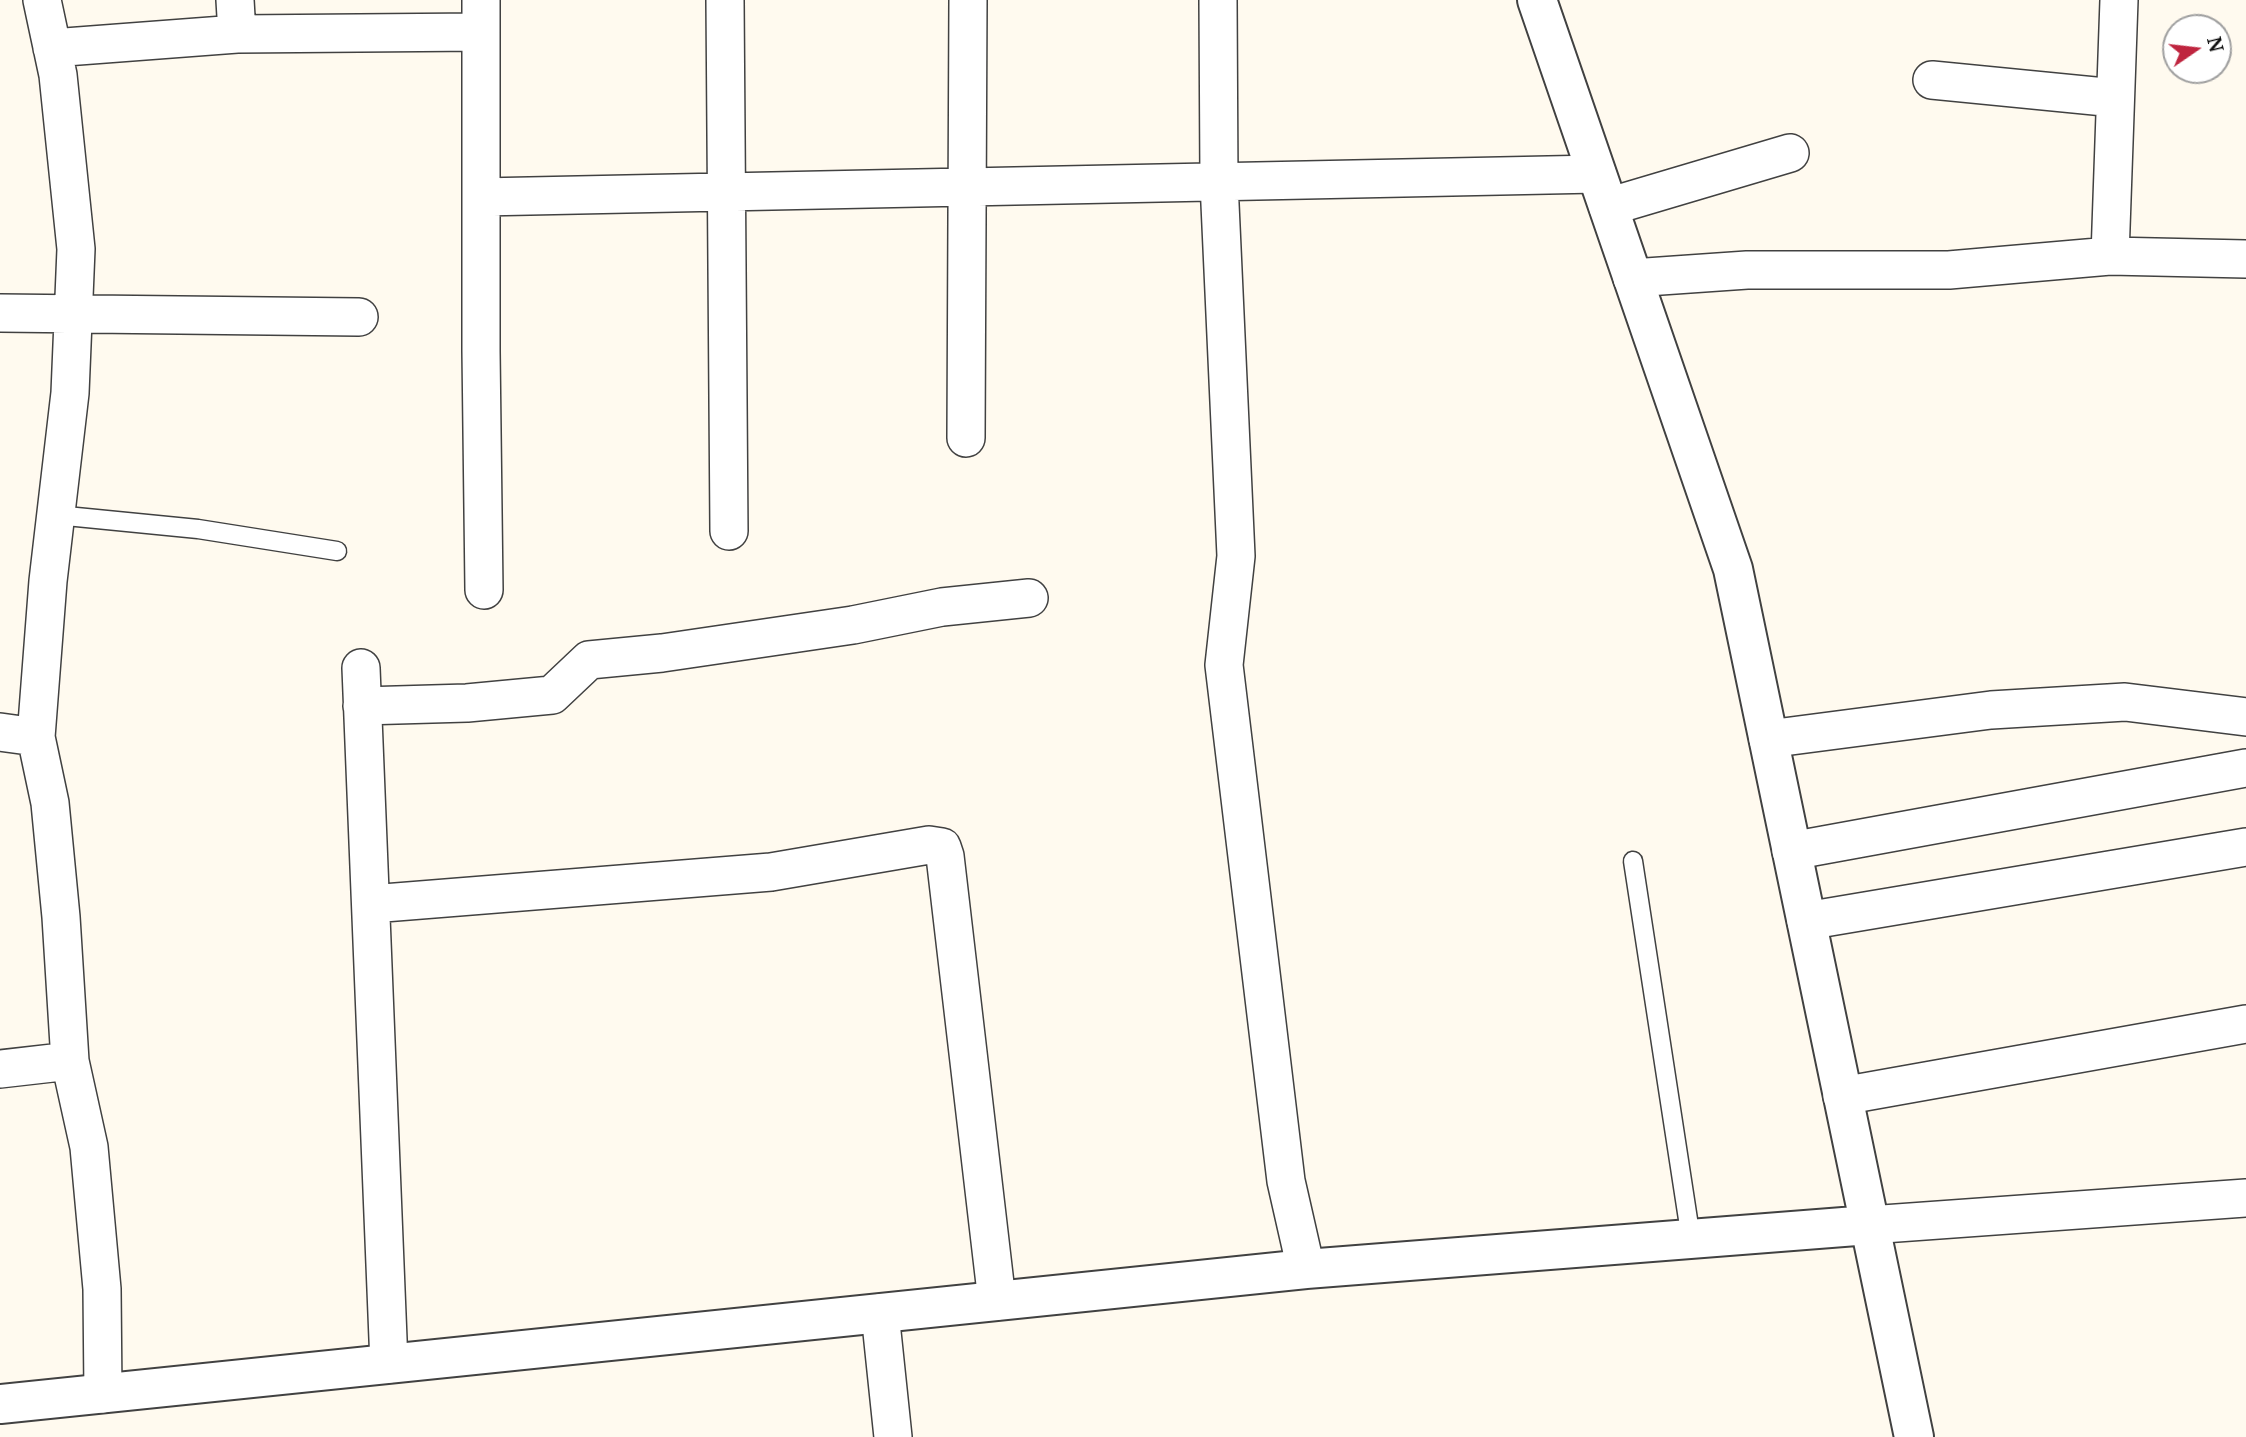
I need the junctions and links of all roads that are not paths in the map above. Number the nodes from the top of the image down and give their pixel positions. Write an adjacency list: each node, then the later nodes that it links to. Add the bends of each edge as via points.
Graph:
1 (42, 0): 9 (street)
2 (726, 0): 16 (street)
3 (968, 0): 14 (street)
4 (1218, 0): 13 (street)
5 (1537, 0): 15 (street)
6 (2119, 0): 11 (street)
7 (481, 16): 8 (street); 17 (street)
8 (236, 17): 9 (street)
9 (52, 48): 22 (street, via 76,249)
10 (1932, 80): 11 (street)
11 (2116, 98): 18 (street)
12 (1790, 153): 15 (street)
13 (1219, 182): 14 (street); 15 (street); 49 (street, via 1236,556 1224,665 1286,1181)
14 (967, 187): 16 (street); 24 (street)
15 (1603, 190): 20 (street)
16 (727, 192): 17 (street); 26 (street)
17 (481, 197): 28 (street)
18 (2110, 256): 19 (street); 20 (street, via 1949,270 1746,270)
19 (2246, 259)
20 (1632, 278): 35 (street, via 1733,569)
21 (0, 313): 22 (street)
22 (74, 313): 23 (street); 25 (street)
23 (359, 317)
24 (967, 438)
25 (56, 515): 27 (lane, via 198,529); 34 (street)
26 (729, 531)
27 (337, 551)
28 (484, 590)
29 (1028, 598): 31 (street, via 589,660 552,695)
30 (360, 668): 31 (street)
31 (362, 706): 40 (street)
32 (2246, 717): 35 (street, via 2125,702 1991,710)
33 (0, 732): 34 (street)
34 (36, 737): 43 (street, via 50,803)
35 (1768, 739): 38 (street)
36 (2246, 768): 38 (street)
37 (2246, 847): 41 (street)
38 (1791, 851): 41 (street)
39 (1633, 861): 48 (lane)
40 (370, 904): 50 (street, via 771,872 929,845 942,847); 52 (street)
41 (1806, 921): 45 (street)
42 (2246, 1024): 45 (street)
43 (70, 1061): 44 (street); 53 (street, via 89,1147 102,1289)
44 (0, 1069)
45 (1842, 1096): 47 (street)
46 (2246, 1198): 47 (street)
47 (1868, 1225): 48 (street); 56 (street)
48 (1691, 1238): 49 (street)
49 (1307, 1269): 50 (street)
50 (997, 1301): 51 (street)
51 (880, 1313): 52 (street); 55 (street)
52 (389, 1364): 53 (street)
53 (103, 1394): 54 (street)
54 (0, 1404)
55 (893, 1437)
56 (1914, 1437)

